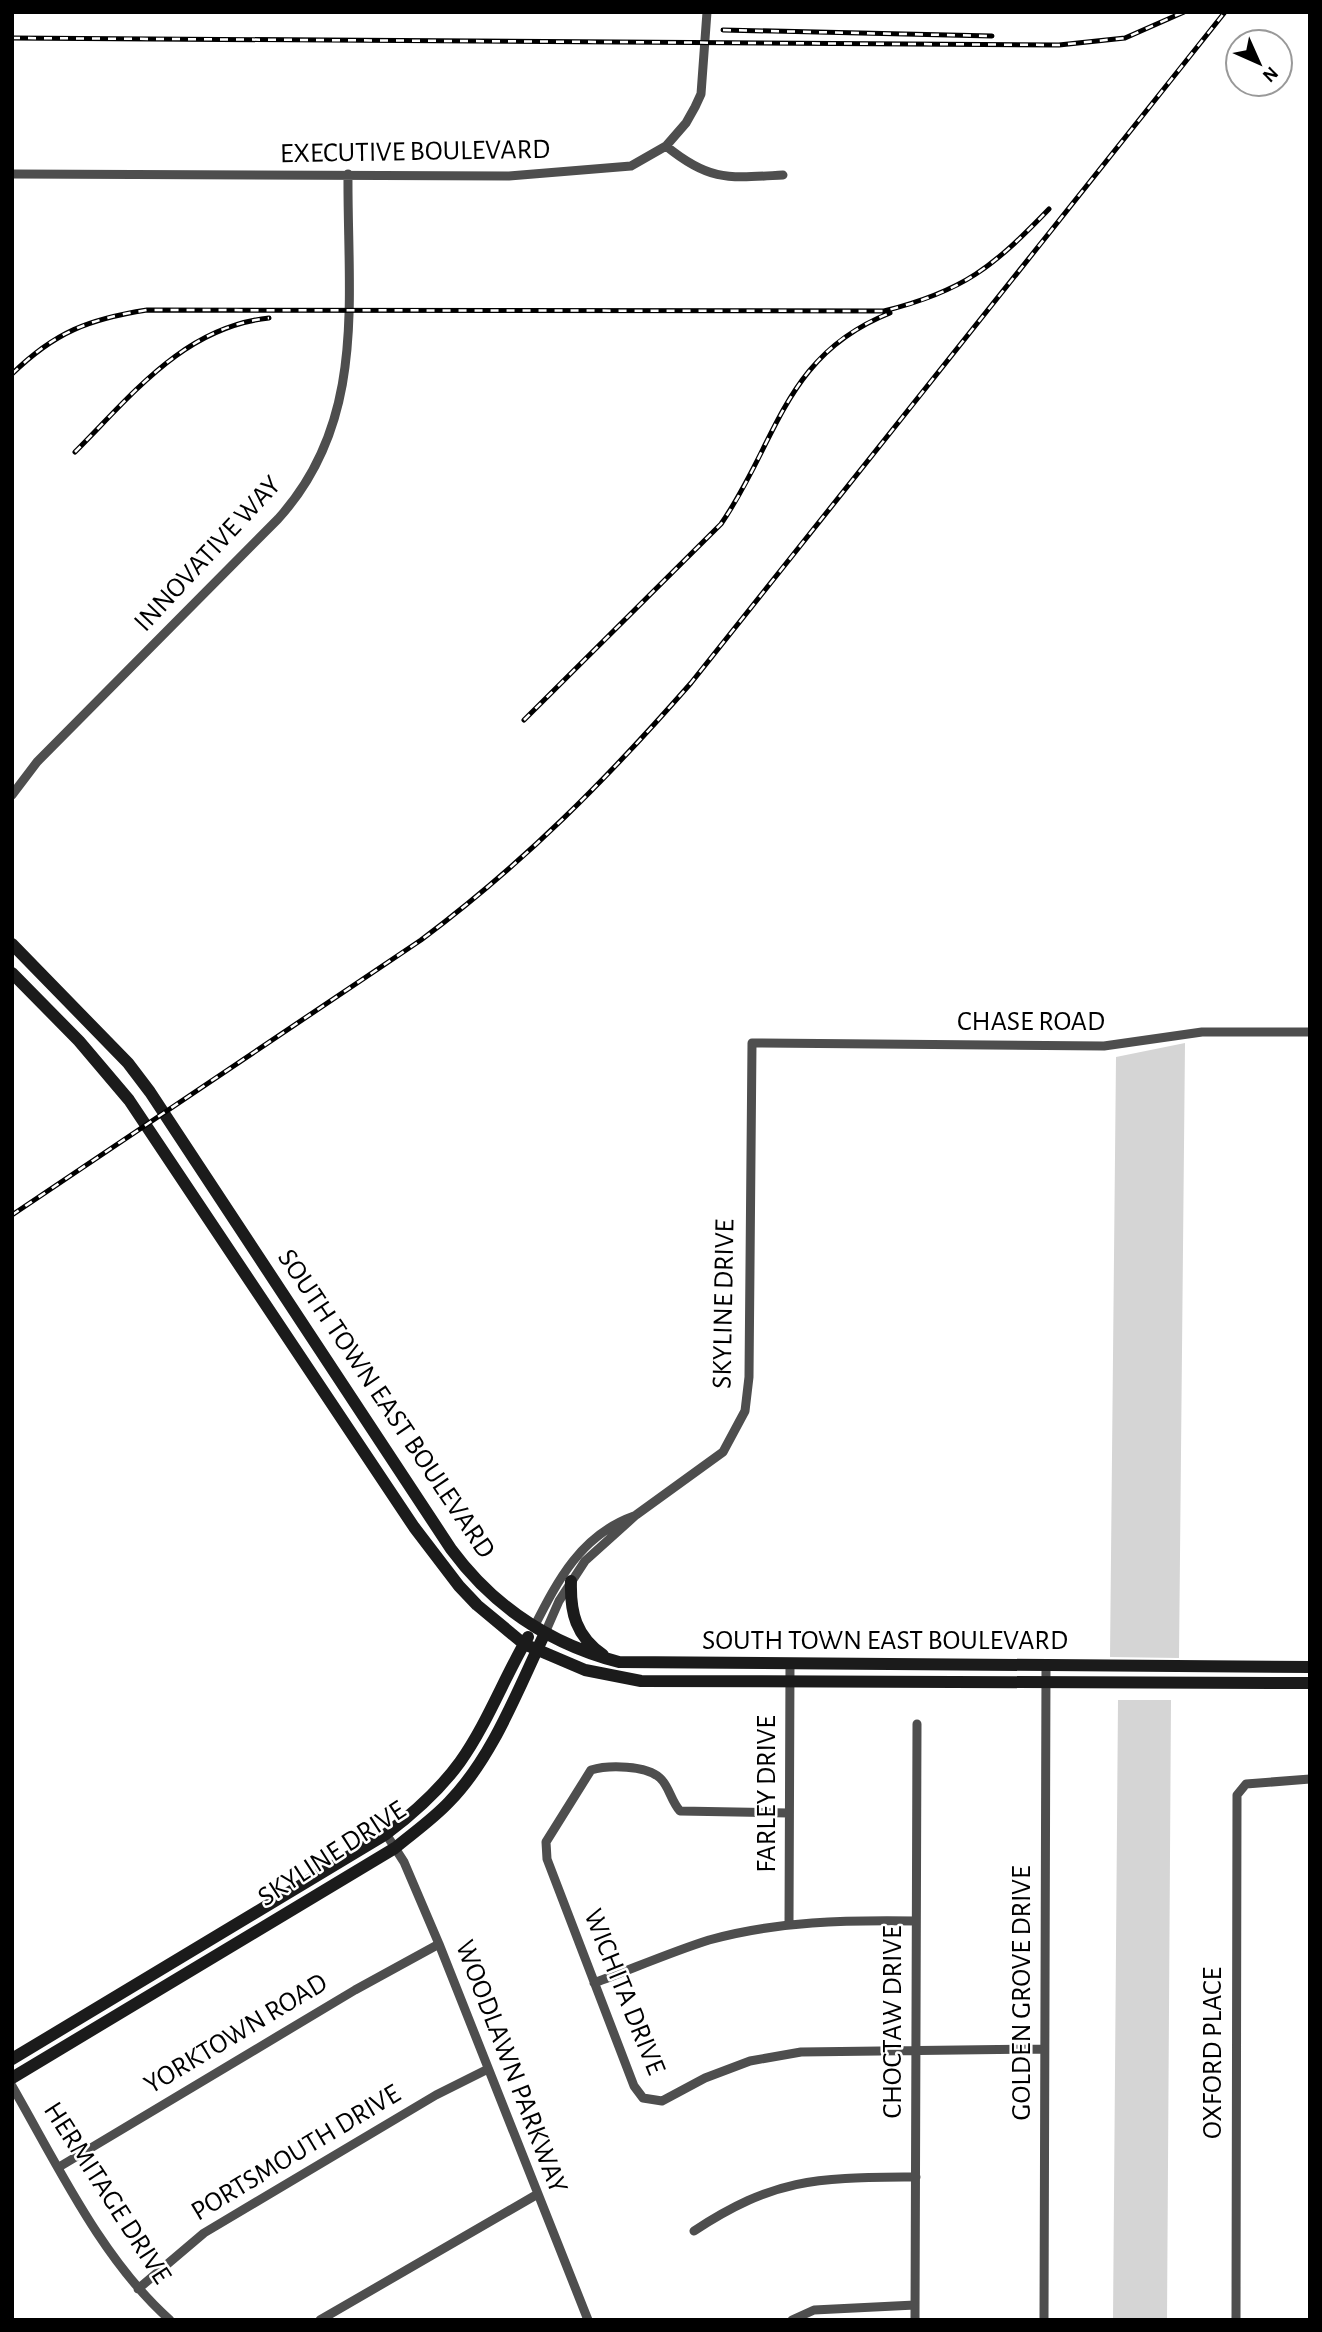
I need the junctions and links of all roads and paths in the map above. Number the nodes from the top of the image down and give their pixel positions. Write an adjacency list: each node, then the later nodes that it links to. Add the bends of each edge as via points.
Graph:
1 (707, 12): 2 (street, EXECUTIVE BOULEVARD, via 701,94 686,123)
2 (666, 146): 4 (street, EXECUTIVE BOULEVARD, via 631,166 597,171 509,176); 5 (street, via 710,175)
3 (12, 174): 4 (street, EXECUTIVE BOULEVARD)
4 (348, 174): 6 (street, INNOVATIVE WAY, via 346,377 334,428 311,476 278,519 37,762)
5 (783, 175)
6 (12, 796)
7 (12, 944): 9 (main road, SOUTH TOWN EAST BOULEVARD)
8 (12, 973): 10 (main road, SOUTH TOWN EAST BOULEVARD)
9 (43, 976): 10 (main road); 15 (main road, SOUTH TOWN EAST BOULEVARD, via 150,1092 473,1578)
10 (29, 990): 16 (main road, SOUTH TOWN EAST BOULEVARD, via 129,1100 414,1527 477,1605)
11 (1310, 1032): 12 (street, CHASE ROAD, via 1202,1031 1104,1046)
12 (752, 1043): 13 (street, SKYLINE DRIVE, via 745,1411 723,1452)
13 (636, 1515): 14 (street, SKYLINE DRIVE, via 585,1561); 15 (street, SKYLINE DRIVE, via 590,1541 569,1563)
14 (571, 1581): 15 (street, SKYLINE DRIVE); 18 (main road, via 576,1624 589,1644)
15 (540, 1630): 16 (main road, SKYLINE DRIVE); 17 (main road, SKYLINE DRIVE); 18 (main road, SOUTH TOWN EAST BOULEVARD)
16 (524, 1644): 17 (main road, SOUTH TOWN EAST BOULEVARD); 28 (main road, SKYLINE DRIVE, via 462,1759 429,1799)
17 (537, 1650): 22 (main road, SOUTH TOWN EAST BOULEVARD, via 585,1670 641,1681); 29 (main road, SKYLINE DRIVE, via 475,1769 448,1803)
18 (609, 1660): 19 (main road, SOUTH TOWN EAST BOULEVARD)
19 (790, 1664): 20 (main road, SOUTH TOWN EAST BOULEVARD); 22 (street, FARLEY DRIVE)
20 (1046, 1667): 21 (main road, SOUTH TOWN EAST BOULEVARD); 23 (street, GOLDEN GROVE DRIVE)
21 (1310, 1667)
22 (791, 1679): 23 (main road, SOUTH TOWN EAST BOULEVARD); 27 (street, FARLEY DRIVE)
23 (1046, 1682): 24 (main road, SOUTH TOWN EAST BOULEVARD); 35 (street, GOLDEN GROVE DRIVE)
24 (1310, 1684)
25 (917, 1724): 30 (street, CHOCTAW DRIVE)
26 (1310, 1779): 52 (street, OXFORD PLACE, via 1246,1784 1237,1795)
27 (788, 1813): 31 (street, FARLEY DRIVE); 33 (street, WICHITA DRIVE, via 680,1811 670,1801 662,1779 651,1772 604,1766 591,1770 546,1842 547,1859)
28 (386, 1834): 29 (street, WOODLAWN PARKWAY); 36 (main road, SKYLINE DRIVE)
29 (395, 1848): 32 (street, WOODLAWN PARKWAY); 38 (main road, SKYLINE DRIVE)
30 (916, 1921): 31 (street); 34 (street, CHOCTAW DRIVE)
31 (789, 1924): 33 (street, via 710,1940)
32 (439, 1944): 37 (street, WOODLAWN PARKWAY); 40 (street, YORKTOWN ROAD)
33 (594, 1983): 34 (street, WICHITA DRIVE, via 634,2086 643,2098 662,2101 750,2061 802,2052)
34 (916, 2049): 35 (street, WICHITA DRIVE); 41 (street, CHOCTAW DRIVE)
35 (1044, 2049): 51 (street, GOLDEN GROVE DRIVE)
36 (12, 2059)
37 (486, 2070): 42 (street, WOODLAWN PARKWAY); 44 (street, PORTSMOUTH DRIVE, via 204,2233)
38 (12, 2078)
39 (12, 2086): 40 (street, HERMITAGE DRIVE)
40 (59, 2167): 44 (street, HERMITAGE DRIVE)
41 (916, 2176): 43 (street, via 820,2178 764,2191 734,2204); 45 (street, CHOCTAW DRIVE)
42 (536, 2195): 47 (street); 48 (street, WOODLAWN PARKWAY)
43 (694, 2231)
44 (138, 2289): 46 (street, HERMITAGE DRIVE)
45 (915, 2305): 49 (street, via 814,2310); 50 (street, CHOCTAW DRIVE)
46 (170, 2320)
47 (320, 2320)
48 (587, 2320)
49 (792, 2320)
50 (915, 2320)
51 (1044, 2320)
52 (1236, 2320)

